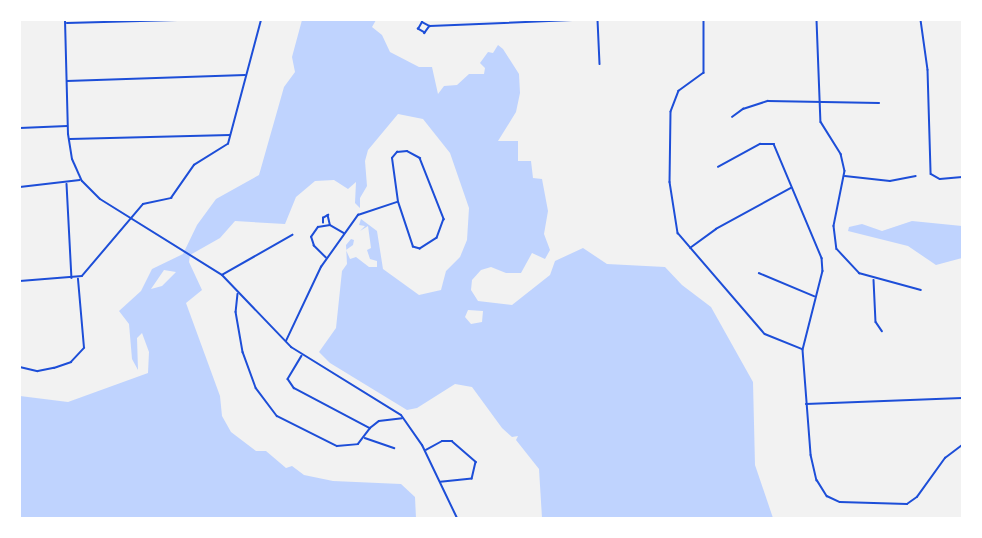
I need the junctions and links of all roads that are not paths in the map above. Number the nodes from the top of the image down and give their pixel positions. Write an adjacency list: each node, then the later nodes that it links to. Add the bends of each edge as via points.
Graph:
1 (20, 20): 2 (street)
2 (50, 20)
3 (177, 20): 11 (street)
4 (261, 20): 14 (street)
5 (536, 20): 6 (street); 12 (street)
6 (572, 20)
7 (598, 20): 13 (street)
8 (704, 20): 37 (street, via 704,73 680,91 672,107 670,182 678,233)
9 (817, 20): 17 (street)
10 (921, 20): 26 (street, via 928,70 931,171 936,179)
11 (65, 21): 15 (street)
12 (430, 26)
13 (600, 64)
14 (246, 75): 15 (street); 21 (street)
15 (67, 81): 19 (street)
16 (879, 103): 17 (street)
17 (819, 104): 18 (street, via 758,102); 24 (street, via 825,130 841,154)
18 (732, 117)
19 (68, 126): 20 (street); 22 (street)
20 (20, 128)
21 (231, 135): 22 (street); 32 (street, via 228,144 194,165 171,198 146,201)
22 (69, 140): 27 (street)
23 (718, 167): 30 (street, via 771,142)
24 (844, 176): 25 (street, via 890,181); 44 (street, via 834,241 849,264)
25 (916, 176)
26 (963, 177)
27 (81, 180): 28 (street); 32 (street, via 100,199)
28 (68, 184): 29 (street); 43 (street)
29 (20, 188)
30 (792, 188): 37 (street); 48 (street, via 823,263)
31 (398, 202): 31 (street, via 413,247 420,249 432,243 441,232 443,214 420,158 407,151 397,152 392,158); 35 (street, via 358,215)
32 (131, 219): 41 (street); 42 (street)
33 (323, 225): 34 (street); 34 (street, via 323,218 328,215); 39 (street, via 312,237 314,246)
34 (330, 225): 35 (street)
35 (345, 234): 39 (street)
36 (292, 235): 41 (street)
37 (690, 249): 51 (street, via 713,270 765,334 792,342)
38 (20, 250): 45 (street)
39 (327, 259): 50 (street)
40 (759, 273): 48 (street)
41 (222, 275): 47 (street)
42 (78, 278): 43 (street); 53 (street, via 84,342 79,355 54,368)
43 (72, 279): 45 (street)
44 (874, 279): 46 (street); 49 (street, via 876,322)
45 (20, 281)
46 (921, 290)
47 (239, 292): 50 (street); 58 (street, via 236,306 243,352 256,388 269,408 302,431 337,446 354,446)
48 (814, 296): 51 (street)
49 (882, 331)
50 (285, 342): 52 (street)
51 (803, 350): 55 (street)
52 (302, 355): 56 (street, via 383,401); 57 (street, via 288,379 290,386)
53 (20, 368)
54 (963, 398): 55 (street)
55 (806, 404): 59 (street, via 818,480 833,500 907,504 917,497 945,458)
56 (403, 417): 57 (street, via 379,421); 61 (street)
57 (370, 428): 58 (street)
58 (364, 437): 60 (street)
59 (963, 445)
60 (394, 447)
61 (425, 451): 62 (street); 62 (street, via 442,441 452,441 476,462 472,479)
62 (440, 482): 63 (street)
63 (457, 519)

